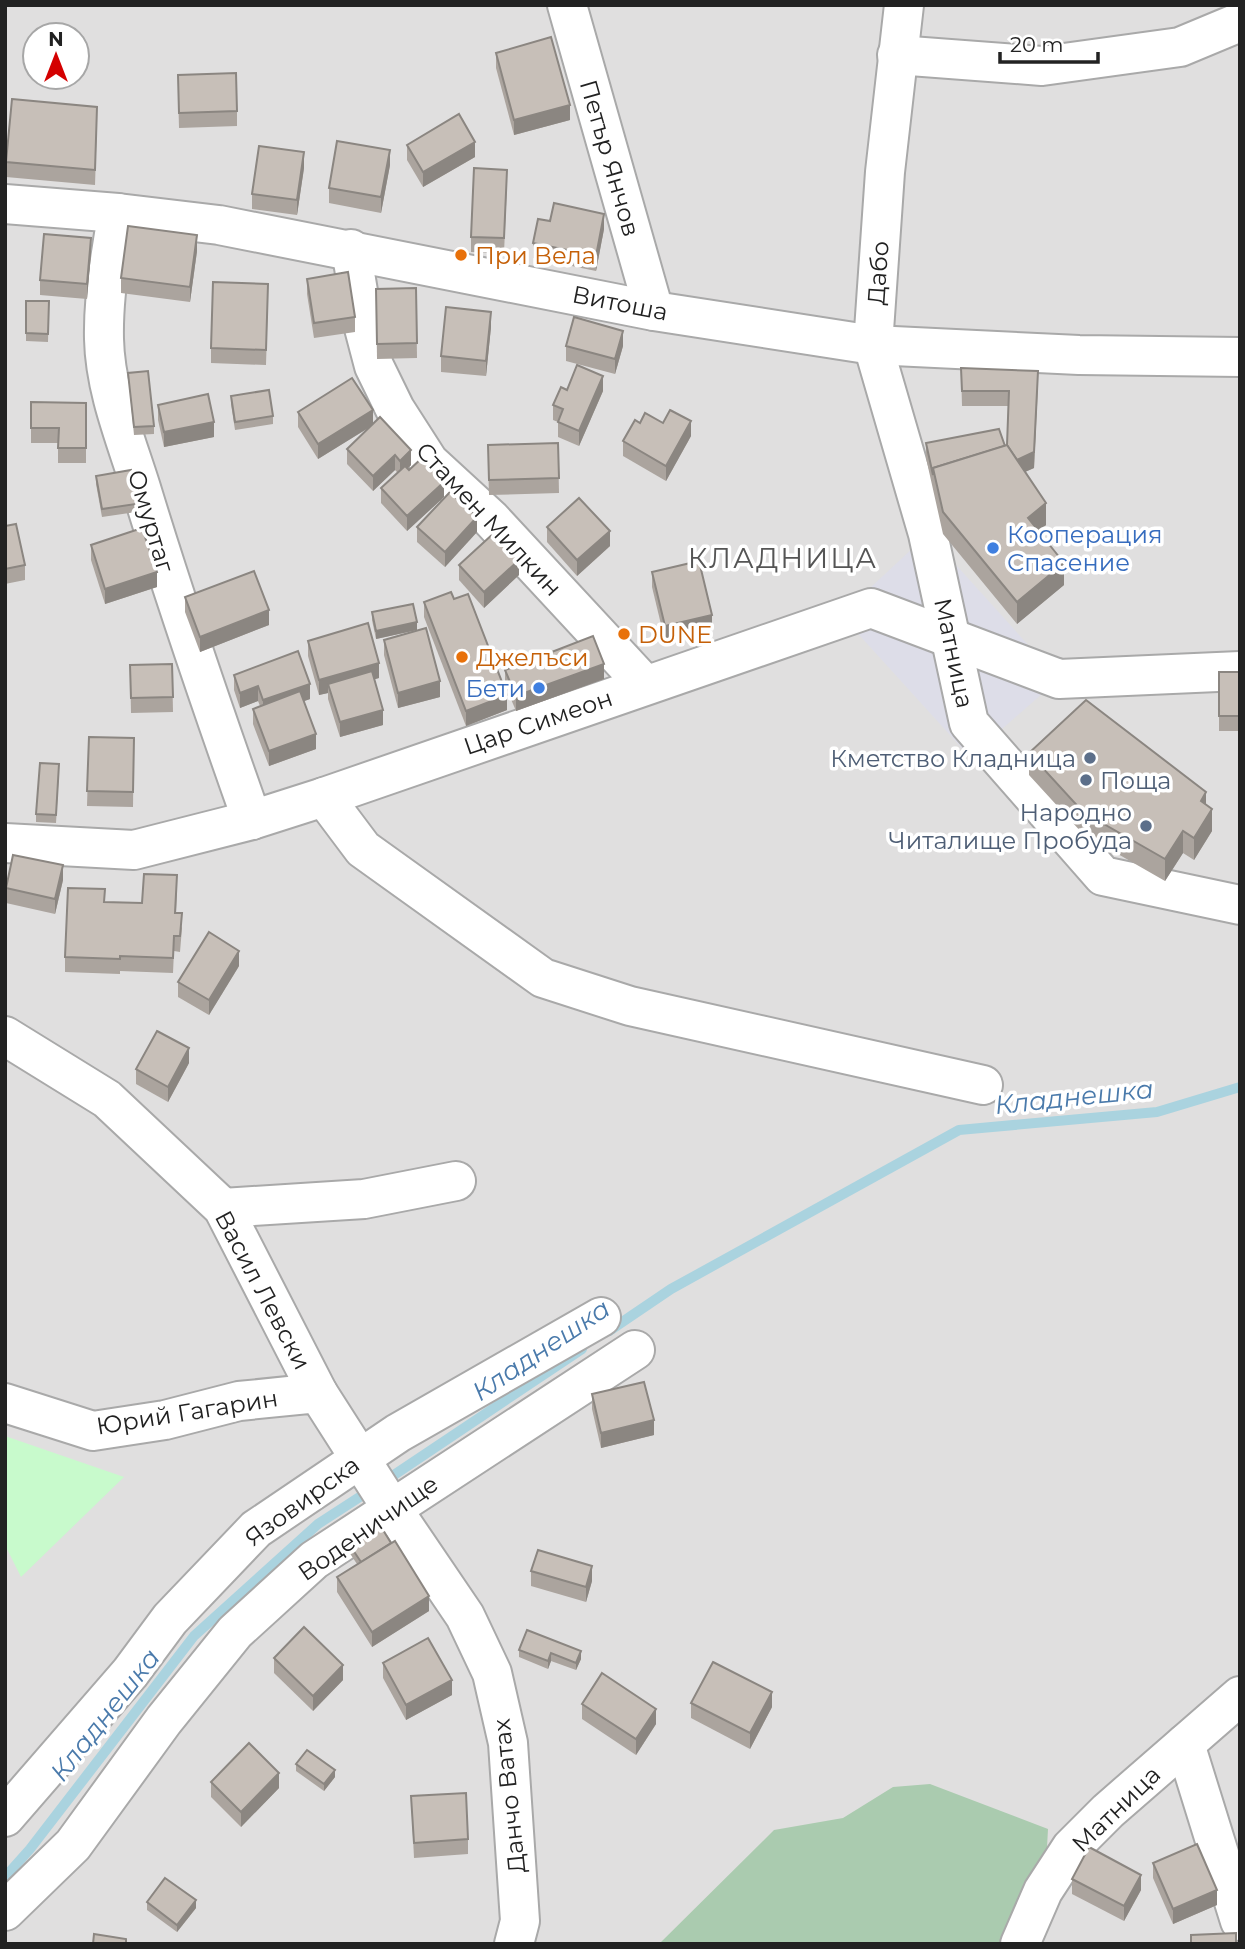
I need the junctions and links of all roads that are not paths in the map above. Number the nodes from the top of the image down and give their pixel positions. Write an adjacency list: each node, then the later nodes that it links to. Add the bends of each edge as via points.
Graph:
1 (567, 5): 8 (street, Петър Янчов)
2 (904, 5): 4 (street, Дабо)
3 (1240, 22): 4 (street, via 1180,47 1042,66)
4 (897, 55): 9 (street, Дабо)
5 (5, 204): 6 (street, Витоша)
6 (118, 213): 7 (street, Витоша, via 219,225); 16 (street, Омуртаг, via 105,315 109,382 176,606)
7 (351, 249): 8 (street, Витоша); 14 (street, Стамен Милкин, via 374,366 429,462 491,519)
8 (654, 311): 9 (street, Витоша)
9 (873, 345): 10 (street, Витоша); 11 (street, Дабо)
10 (1240, 358)
11 (928, 534): 12 (street, Матница)
12 (951, 638): 13 (street, Цар Симеон, via 1059,679); 14 (street, Цар Симеон, via 871,608); 18 (street, Матница, via 969,723 1103,876)
13 (1240, 671)
14 (645, 685): 15 (street, Цар Симеон)
15 (324, 797): 16 (street, Цар Симеон); 20 (street, via 363,849 543,978 630,1006)
16 (252, 820): 17 (street, Цар Симеон, via 134,850)
17 (5, 843)
18 (1240, 905)
19 (5, 1036): 22 (street, Васил Левски, via 107,1099)
20 (983, 1085)
21 (456, 1181): 22 (street, via 364,1199)
22 (223, 1208): 25 (street, Васил Левски)
23 (601, 1317): 27 (street, Язовирска, via 398,1433)
24 (635, 1350): 28 (street, Воденичище)
25 (318, 1393): 26 (street, Юрий Гагарин, via 239,1401 165,1420 93,1431); 27 (street)
26 (5, 1403)
27 (363, 1463): 28 (street); 31 (street, Язовирска, via 256,1529 170,1619 130,1673)
28 (390, 1507): 32 (street, Воденичище, via 314,1560 235,1632 73,1845); 34 (street, Данчо Ватах, via 465,1616 492,1673 508,1743)
29 (1240, 1696): 30 (street, Матница)
30 (1185, 1744): 33 (street); 35 (street, Матница, via 1071,1848 1043,1891)
31 (5, 1817)
32 (5, 1911)
33 (1240, 1920)
34 (511, 1936)
35 (1020, 1944)

